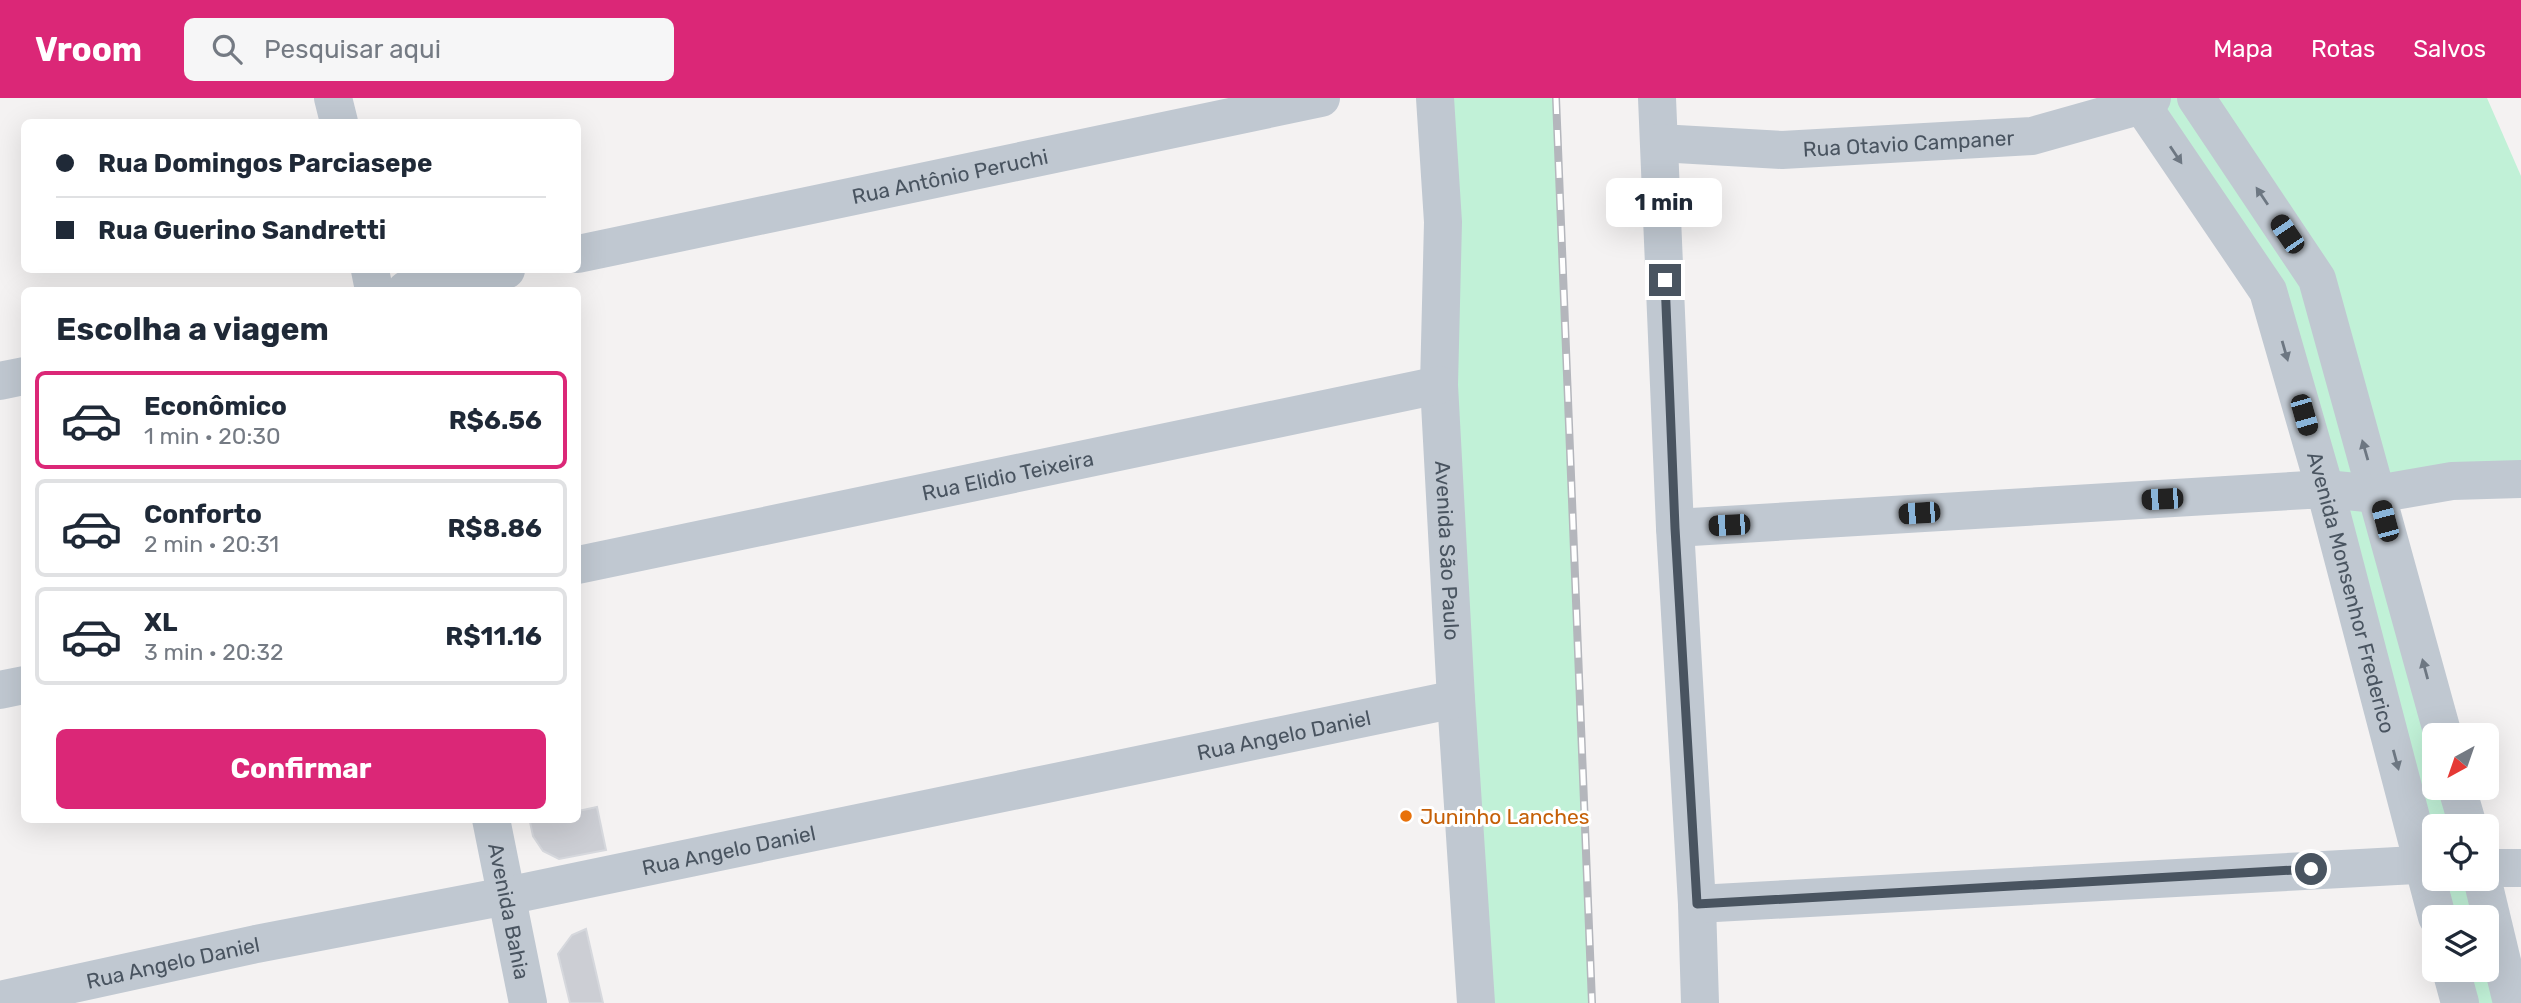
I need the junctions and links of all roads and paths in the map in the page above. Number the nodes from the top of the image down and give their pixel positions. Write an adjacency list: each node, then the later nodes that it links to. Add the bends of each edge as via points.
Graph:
1 (333, 98): 7 (street)
2 (1321, 98): 9 (street, Rua Antônio Peruchi)
3 (1435, 98): 14 (street, Avenida São Paulo, via 1443,222)
4 (1657, 98): 8 (street)
5 (2196, 98): 17 (street, one-way to 5, via 2317,279)
6 (2144, 100): 8 (street, Rua Otavio Campaner, via 2032,136 1782,150); 16 (street, Avenida Monsenhor Frederico, one-way to 16, via 2268,290)
7 (338, 119)
8 (1659, 143): 18 (street)
9 (581, 253)
10 (491, 273): 11 (street)
11 (421, 287)
12 (21, 377): 13 (street)
13 (0, 381)
14 (1439, 385): 19 (street, Rua Elidio Teixeira); 22 (street, Avenida São Paulo)
15 (2521, 479): 17 (street, via 2452,481)
16 (2325, 489): 17 (street); 18 (street); 25 (street, Avenida Monsenhor Frederico, one-way to 25)
17 (2377, 494): 23 (street, one-way to 17)
18 (1675, 528): 31 (street)
19 (581, 564)
20 (21, 686): 21 (street)
21 (0, 690)
22 (1456, 699): 30 (street, Rua Angelo Daniel); 35 (street, Avenida São Paulo)
23 (2440, 723)
24 (492, 823): 30 (street, Avenida Bahia)
25 (2422, 841)
26 (2422, 863): 31 (street)
27 (2499, 868): 28 (street)
28 (2521, 868)
29 (2485, 891): 38 (street)
30 (506, 896): 33 (street, Rua Angelo Daniel); 34 (street, Avenida Bahia)
31 (1697, 904): 36 (street)
32 (2454, 982): 37 (street)
33 (0, 1000)
34 (528, 1003)
35 (1476, 1003)
36 (1700, 1003)
37 (2460, 1003)
38 (2512, 1003)

